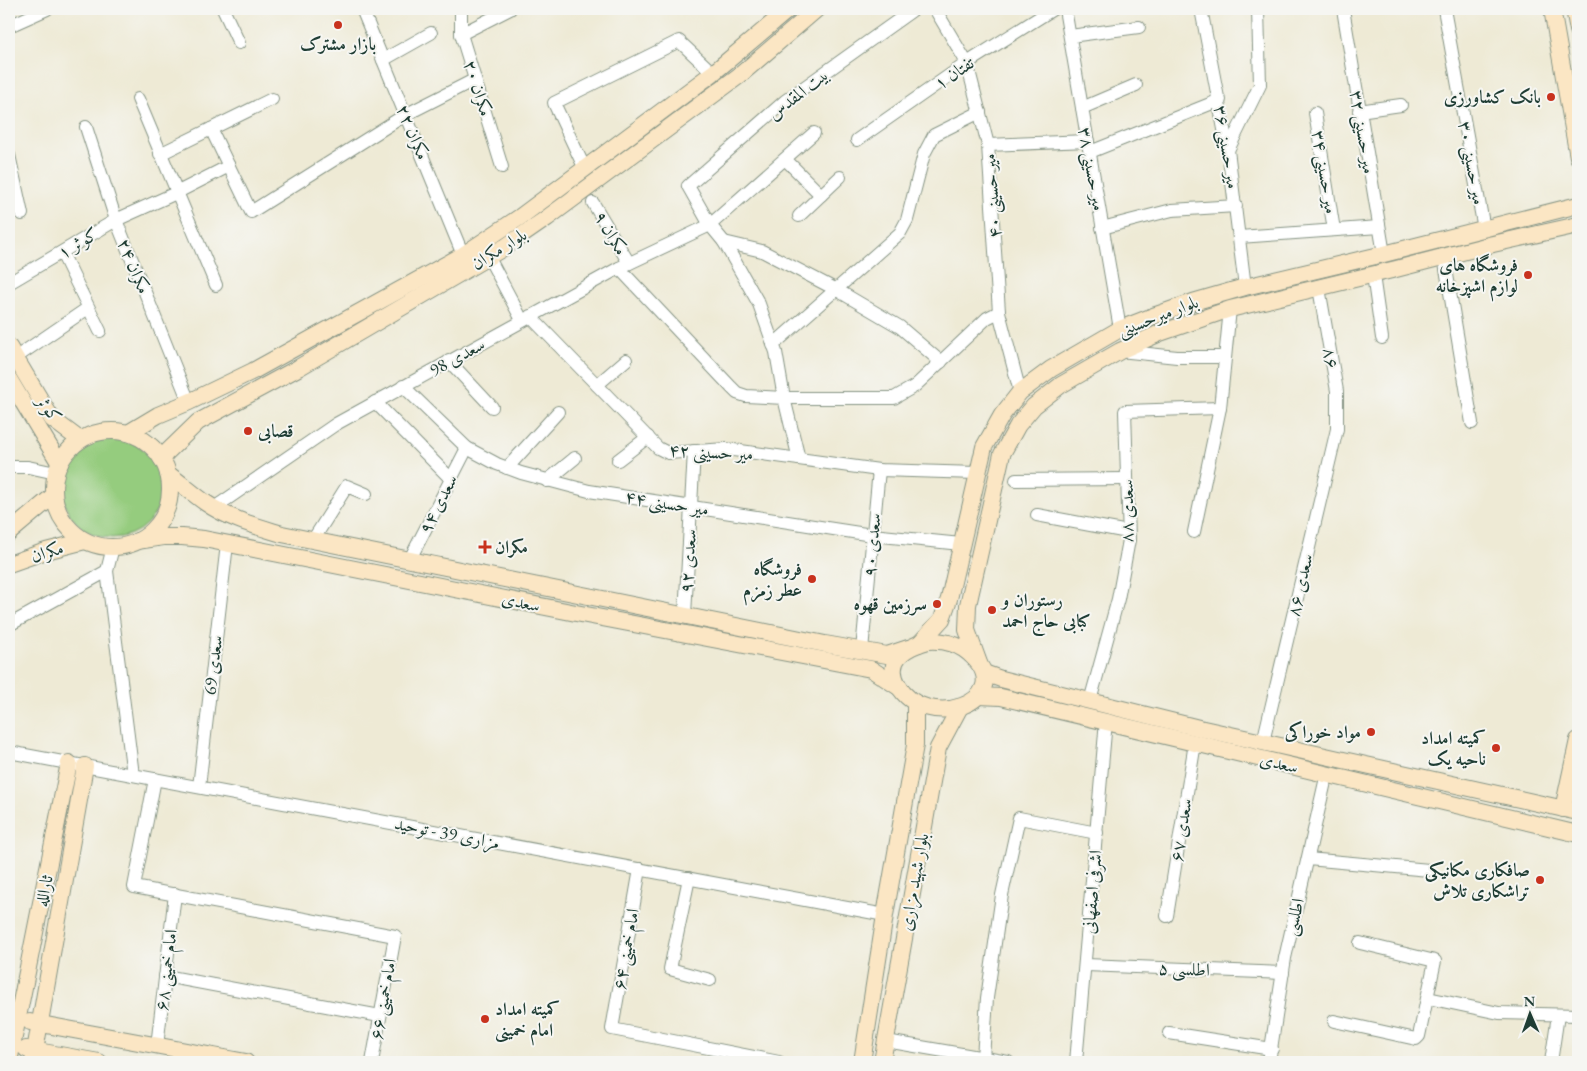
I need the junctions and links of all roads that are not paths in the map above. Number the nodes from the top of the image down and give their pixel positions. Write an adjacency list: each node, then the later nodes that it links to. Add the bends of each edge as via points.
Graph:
1 (47, 9): 18 (street)
2 (223, 9): 24 (street)
3 (362, 9): 25 (street, مکران ۲۲)
4 (461, 9): 22 (street, مکران ۲۰)
5 (510, 9): 22 (street)
6 (789, 9): 27 (main road, بلوار مکران)
7 (817, 9): 74 (main road, بلوار مکران, via 732,81 547,218)
8 (914, 9): 63 (street, بیت المقدس, via 784,101 688,186)
9 (935, 9): 26 (street, میر حسینی ۴۰)
10 (1053, 9): 26 (street, تفتان ۱)
11 (1065, 9): 23 (street, میر حسینی ۳۸)
12 (1201, 9): 32 (street, میر حسینی ۳۶)
13 (1258, 9): 45 (street, via 1260,85)
14 (1343, 9): 35 (street, میر حسینی ۳۲)
15 (1444, 9): 67 (street, میر حسینی ۳۰)
16 (1552, 9): 48 (main road)
17 (1574, 9): 20 (main road)
18 (9, 26)
19 (1138, 27): 23 (street)
20 (1578, 30)
21 (431, 33): 25 (street)
22 (461, 34): 28 (street, مکران ۲۰)
23 (1070, 36): 34 (street, میر حسینی ۳۸)
24 (239, 43)
25 (383, 60): 38 (street, مکران ۲۲)
26 (967, 63): 36 (street, میر حسینی ۴۰); 42 (street, تفتان ۱)
27 (713, 73): 52 (main road, بلوار مکران); 52 (street, via 680,41 554,103)
28 (474, 80): 38 (street); 51 (street, مکران ۲۰)
29 (1136, 85): 34 (street)
30 (138, 98): 46 (street)
31 (272, 99): 40 (street)
32 (1220, 100): 44 (street); 45 (street, میر حسینی ۳۶)
33 (1401, 105): 35 (street)
34 (1082, 108): 44 (street, میر حسینی ۳۸)
35 (1359, 111): 65 (street, میر حسینی ۳۲)
36 (980, 112): 43 (street, میر حسینی ۴۰); 82 (street, via 934,135 924,154 908,220 900,234)
37 (1316, 113): 68 (street, میر حسینی ۳۴)
38 (405, 115): 50 (street, via 251,212); 73 (street, مکران ۲۲)
39 (86, 127): 62 (street, مکران ۲۴)
40 (211, 129): 46 (street); 50 (street)
41 (814, 134): 49 (street, سعدی 98)
42 (857, 140)
43 (988, 144): 44 (street); 85 (street, میر حسینی ۴۰)
44 (1089, 147): 66 (street, میر حسینی ۳۸)
45 (1228, 150): 59 (street, میر حسینی ۳۶)
46 (160, 154): 54 (street)
47 (9, 155): 56 (street)
48 (1578, 157)
49 (785, 159): 55 (street); 63 (street, سعدی 98)
50 (229, 166): 54 (street, کوثر ۱)
51 (502, 167)
52 (585, 169): 73 (main road, بلوار مکران)
53 (840, 177): 55 (street)
54 (176, 193): 62 (street, کوثر ۱); 79 (street)
55 (821, 195): 61 (street)
56 (14, 198): 60 (street)
57 (593, 203): 76 (street, مکران ۹)
58 (1578, 205): 67 (main road, بلوار میرحسینی)
59 (1236, 206): 66 (street, via 1172,210); 69 (street, میر حسینی ۳۶)
60 (22, 214)
61 (799, 216)
62 (116, 220): 71 (street, کوثر ۱); 102 (street, مکران ۲۴)
63 (710, 225): 70 (street); 76 (street, سعدی 98)
64 (1578, 225): 75 (main road, بلوار میرحسینی)
65 (1379, 227): 68 (street); 72 (street, میر حسینی ۳۲)
66 (1102, 228): 87 (street, میر حسینی ۳۸)
67 (1484, 229): 72 (main road, بلوار میرحسینی)
68 (1334, 230): 69 (street)
69 (1239, 237): 80 (street, میر حسینی ۳۶)
70 (724, 242): 82 (street, via 762,250); 90 (street, via 759,304)
71 (62, 253): 78 (street, کوثر ۱); 83 (street)
72 (1384, 254): 80 (main road, بلوار میرحسینی)
73 (464, 255): 102 (main road, بلوار مکران, via 253,371)
74 (488, 256): 86 (street, میر حسینی ۴۲); 114 (main road, بلوار مکران, via 298,368 198,422)
75 (1444, 257): 77 (main road, بلوار میرحسینی); 107 (street)
76 (624, 265): 86 (street, سعدی 98); 101 (street, مکران ۹, via 737,393)
77 (1373, 275): 81 (main road, بلوار میرحسینی); 89 (street)
78 (9, 283)
79 (216, 285)
80 (1245, 287): 87 (main road, بلوار میرحسینی, via 1156,314)
81 (1319, 288): 84 (main road, بلوار میرحسینی); 108 (street, ۸۶, via 1337,391)
82 (837, 290): 90 (street); 96 (street, via 900,327)
83 (88, 308): 88 (street); 92 (street)
84 (1230, 310): 91 (main road, بلوار میرحسینی, via 1160,333); 93 (street)
85 (1000, 312): 96 (street, مکران ۹, via 987,318); 100 (street, میر حسینی ۴۰)
86 (526, 318): 95 (street, سعدی 98); 98 (street, میر حسینی ۴۲)
87 (1120, 329): 100 (main road, بلوار میرحسینی, via 1051,369)
88 (100, 331)
89 (1382, 338)
90 (773, 345): 101 (street)
91 (1120, 351): 93 (street, via 1177,357); 150 (main road, بلوار میرحسینی, via 1061,385 1034,406 1018,425 1002,454 968,605 967,630)
92 (12, 352): 111 (main road, کوثر, via 52,419)
93 (1224, 357): 105 (street)
94 (626, 360): 98 (street)
95 (449, 361): 99 (street, سعدی 98); 104 (street)
96 (941, 362): 101 (street, مکران ۹, via 915,386 894,398)
97 (9, 379): 119 (main road, کوثر)
98 (597, 385): 110 (street, میر حسینی ۴۲)
99 (403, 386): 103 (street, سعدی 98); 112 (street, میر حسینی ۴۴)
100 (1020, 392): 123 (main road, بلوار میرحسینی, via 984,447)
101 (784, 398): 116 (street)
102 (189, 402): 109 (main road, بلوار مکران, via 158,414)
103 (375, 402): 124 (street); 131 (street, سعدی 98, via 336,424)
104 (492, 407)
105 (1220, 408): 125 (street, سعدی ۸۸, via 1125,411); 134 (street)
106 (558, 412): 120 (street)
107 (1472, 423)
108 (1337, 429): 158 (street, سعدی ۸۶)
109 (128, 433): 111 (main road, via 111,431); 114 (main road, via 142,439)
110 (648, 437): 113 (street, میر حسینی ۴۲, via 668,453); 117 (street)
111 (80, 440): 119 (main road, via 68,451)
112 (467, 448): 120 (street, میر حسینی ۴۴); 124 (street, سعدی ۹۴)
113 (694, 451): 116 (street, میر حسینی ۴۲, via 726,449); 130 (street, سعدی ۹۲)
114 (161, 458): 122 (main road)
115 (575, 458): 127 (street)
116 (799, 459): 121 (street, میر حسینی ۴۲)
117 (618, 460)
118 (9, 466): 119 (street)
119 (58, 468): 129 (main road)
120 (508, 468): 127 (street, میر حسینی ۴۴)
121 (879, 470): 123 (street, میر حسینی ۴۲); 136 (street, سعدی ۹۰)
122 (168, 474): 131 (main road, سعدی); 139 (main road, via 168,506 150,533)
123 (977, 474): 141 (main road, بلوار میرحسینی)
124 (451, 479): 143 (street, سعدی ۹۴)
125 (1127, 479): 126 (street); 133 (street, سعدی ۸۸)
126 (1016, 480)
127 (547, 481): 130 (street, میر حسینی ۴۴, via 588,491)
128 (366, 494): 137 (street, via 347,486)
129 (54, 495): 135 (main road, مکران); 138 (main road, via 64,522)
130 (692, 507): 136 (street, میر حسینی ۴۴); 146 (street, سعدی ۹۲)
131 (214, 508): 137 (main road, سعدی, via 282,534)
132 (1037, 515): 133 (street)
133 (1128, 532): 153 (street, سعدی ۸۸, via 1118,599)
134 (1194, 532)
135 (9, 533)
136 (872, 535): 141 (street, میر حسینی ۴۴); 149 (street, سعدی ۹۰)
137 (313, 540): 143 (main road, سعدی)
138 (85, 541): 142 (main road); 144 (main road, مکران)
139 (138, 541): 140 (main road, سعدی, via 182,537); 142 (main road)
140 (227, 544): 151 (main road, سعدی, via 871,669); 165 (street, سعدی 69)
141 (961, 544): 148 (main road, بلوار میرحسینی, via 942,619)
142 (113, 547): 145 (street)
143 (410, 559): 146 (main road, سعدی)
144 (9, 564)
145 (107, 572): 147 (street); 163 (street)
146 (685, 616): 149 (main road, سعدی)
147 (9, 625)
148 (914, 646): 149 (main road, سعدی, via 887,655); 150 (main road, via 928,641 946,642 964,649); 151 (main road, via 899,655 894,666 894,678)
149 (862, 650)
150 (982, 668): 152 (main road, via 985,685); 153 (main road, سعدی, via 1001,679)
151 (900, 688): 154 (main road)
152 (979, 696): 155 (main road); 156 (main road, سعدی, via 1001,697)
153 (1090, 701): 158 (main road, سعدی)
154 (915, 702): 155 (main road, via 932,710); 174 (main road, بلوار شهید مزاری, via 915,745)
155 (960, 707): 189 (main road, بلوار شهید مزاری, via 938,748)
156 (1106, 722): 159 (main road, سعدی); 167 (street, اشرفی اصفهانی)
157 (1578, 740): 166 (main road)
158 (1263, 742): 166 (main road, سعدی)
159 (1195, 743): 162 (main road, سعدی); 175 (street, سعدی ۶۷)
160 (9, 752): 161 (street, مزاری 39 - توحید)
161 (77, 764): 163 (street, مزاری 39 - توحید); 185 (main road, ثارالله); 187 (main road, ثارالله)
162 (1327, 774): 168 (main road, سعدی); 169 (street, اطلسی)
163 (133, 775): 164 (street, مزاری 39 - توحید)
164 (154, 779): 165 (street, مزاری 39 - توحید); 173 (street, via 134,887)
165 (199, 787): 170 (street, مزاری 39 - توحید)
166 (1571, 811)
167 (1097, 832): 177 (street, اشرفی اصفهانی); 194 (street, via 1019,818 1002,894)
168 (1578, 834)
169 (1308, 859): 171 (street); 178 (street, اطلسی)
170 (640, 869): 172 (street, مزاری 39 - توحید); 199 (street, امام خمینی ۶۴, via 612,1029)
171 (1429, 870)
172 (689, 878): 174 (street, مزاری 39 - توحید); 180 (street, via 670,968)
173 (175, 894): 179 (street, امام خمینی ۶۸); 184 (street, امام خمینی ۶۶, via 395,936)
174 (885, 915): 200 (main road, بلوار شهید مزاری)
175 (1167, 916)
176 (1360, 943): 181 (street, via 1434,961)
177 (1086, 966): 178 (street, اطلسی ۵); 203 (street, اشرفی اصفهانی)
178 (1283, 974): 191 (street, اطلسی)
179 (165, 976): 184 (street); 190 (street, امام خمینی ۶۸)
180 (710, 980)
181 (1428, 998): 182 (street, via 1499,1013); 186 (street, via 1416,1039)
182 (1558, 1015): 183 (street); 205 (street)
183 (1578, 1015)
184 (380, 1016): 198 (street, امام خمینی ۶۶)
185 (13, 1019): 187 (main road); 192 (main road, ثارالله)
186 (1334, 1021)
187 (40, 1024): 190 (main road); 193 (main road, ثارالله)
188 (1168, 1033): 191 (street)
189 (886, 1041): 194 (street); 201 (main road, بلوار شهید مزاری)
190 (157, 1046): 197 (main road)
191 (1272, 1049): 204 (street, اطلسی)
192 (10, 1051): 193 (main road)
193 (34, 1056): 195 (main road)
194 (983, 1058): 202 (street)
195 (79, 1061): 196 (main road)
196 (99, 1062)
197 (246, 1062)
198 (372, 1062)
199 (779, 1062)
200 (862, 1062)
201 (882, 1062)
202 (1008, 1062)
203 (1076, 1062)
204 (1269, 1062)
205 (1551, 1062)

